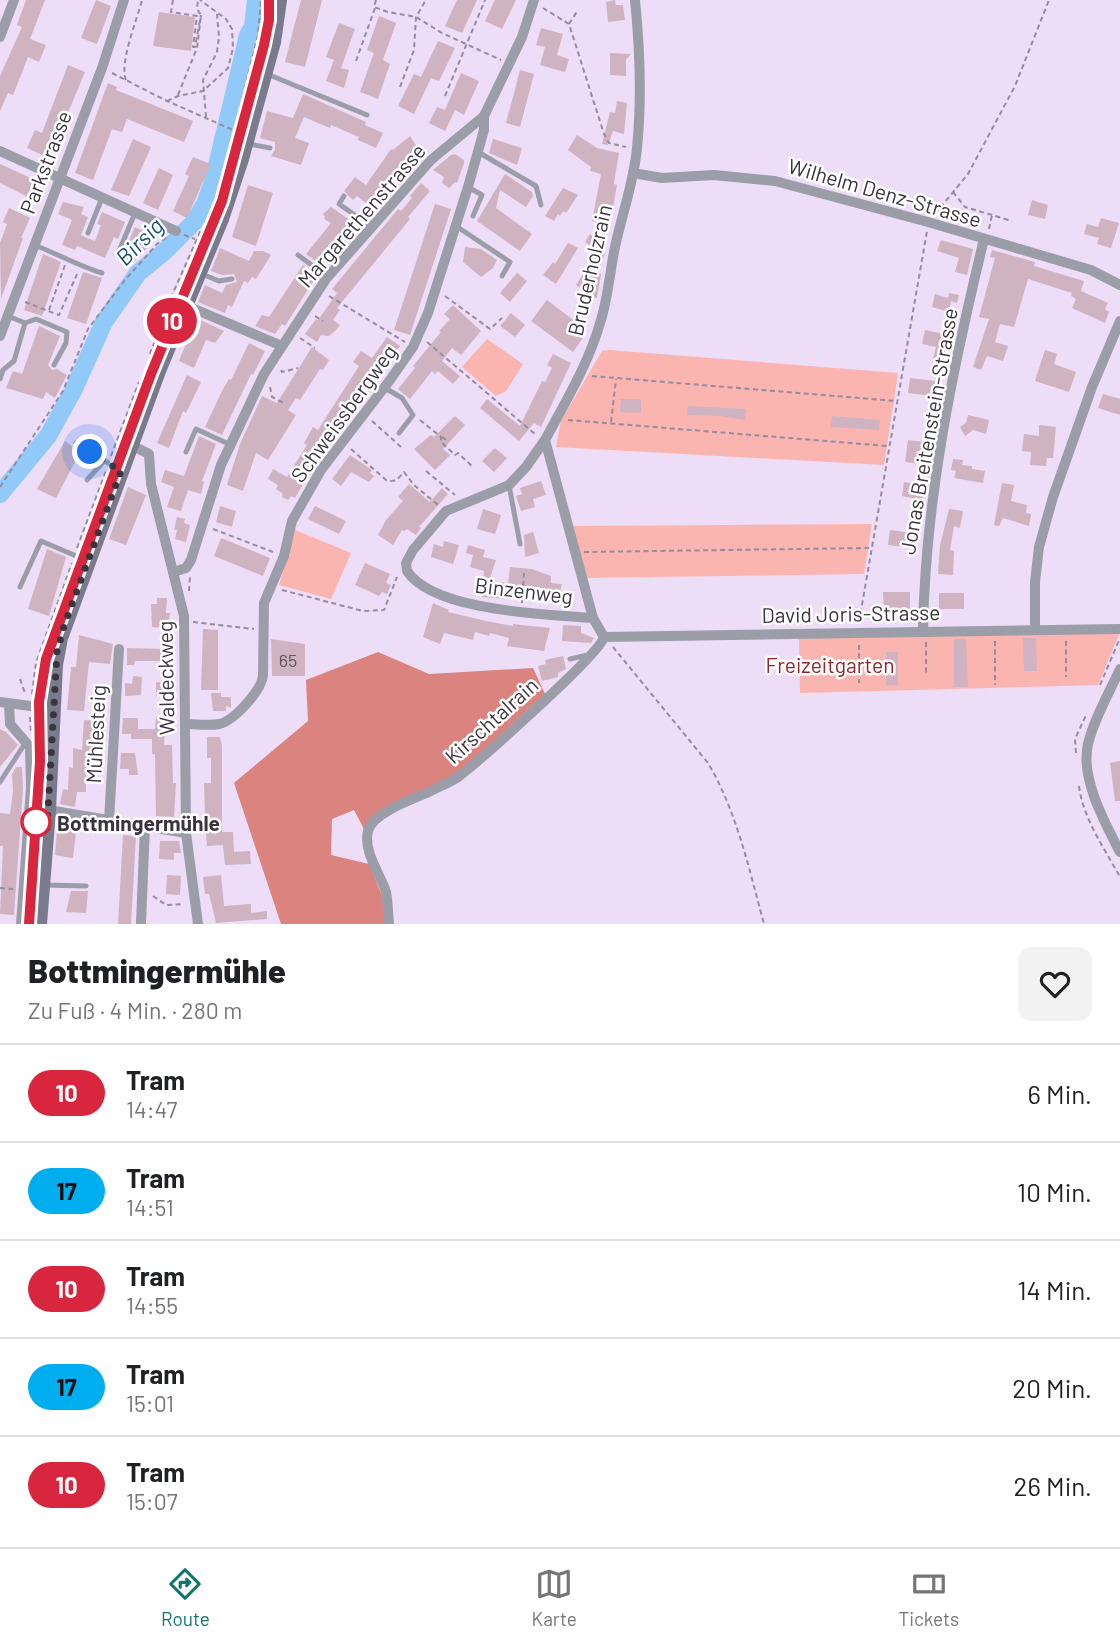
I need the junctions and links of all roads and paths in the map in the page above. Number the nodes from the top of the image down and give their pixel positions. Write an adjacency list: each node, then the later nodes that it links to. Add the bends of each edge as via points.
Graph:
1 (14, 0): 19 (street)
2 (124, 0): 41 (street, Parkstrasse)
3 (142, 0): 25 (path, via 124,60)
4 (173, 0): 16 (path, via 171,12 197,16 192,47)
5 (199, 0): 15 (path); 16 (path)
6 (279, 0): 23 (main road)
7 (376, 0): 13 (path)
8 (426, 0): 17 (path)
9 (485, 0): 20 (path)
10 (635, 0): 37 (street, Bruderholzrain)
11 (1049, 0): 43 (path, via 1015,86 968,174)
12 (538, 4): 18 (path); 22 (street, Margarethenstrasse)
13 (376, 7): 17 (path); 21 (path)
14 (578, 10): 18 (path)
15 (217, 14): 27 (path, via 217,52); 27 (path, via 232,29 233,48 228,68)
16 (201, 15): 28 (path, via 197,48)
17 (416, 17): 20 (path); 26 (path, via 414,50)
18 (569, 24): 37 (path, via 604,134 610,143)
19 (0, 37)
20 (467, 44): 22 (path); 29 (path)
21 (356, 61)
22 (508, 64): 32 (street, Margarethenstrasse)
23 (264, 73): 31 (lane); 35 (main road)
24 (116, 75): 25 (path)
25 (127, 80): 30 (path)
26 (400, 87)
27 (202, 91): 28 (path); 33 (path)
28 (177, 96): 30 (path)
29 (445, 96)
30 (167, 101): 33 (path)
31 (367, 115)
32 (484, 116): 39 (street, Schweissbergweg); 55 (street, Margarethenstrasse, via 431,160)
33 (205, 118): 34 (path)
34 (234, 131)
35 (246, 143): 36 (lane); 66 (main road)
36 (270, 148)
37 (637, 149): 40 (street, Bruderholzrain)
38 (0, 151): 41 (street)
39 (478, 152): 42 (street, Schweissbergweg); 46 (lane, via 536,186)
40 (633, 173): 53 (street, Wilhelm Denz-Strasse, via 775,181); 91 (street, Bruderholzrain, via 601,320)
41 (59, 178): 45 (street); 60 (street, Parkstrasse)
42 (468, 187): 51 (lane, via 482,195); 54 (street, Schweissbergweg)
43 (953, 192): 50 (path, via 965,207); 53 (path)
44 (344, 196): 49 (lane, via 339,204)
45 (102, 198): 48 (street); 56 (lane)
46 (541, 205)
47 (360, 207): 49 (lane)
48 (135, 213): 57 (street); 61 (lane)
49 (354, 214): 55 (lane)
50 (992, 215): 52 (path); 58 (path)
51 (473, 216)
52 (1012, 221)
53 (928, 222): 58 (street, Wilhelm Denz-Strasse); 95 (path)
54 (456, 226): 67 (lane, via 510,262); 72 (street, Schweissbergweg)
55 (372, 227): 68 (street, Margarethenstrasse)
56 (88, 233)
57 (179, 233): 59 (path); 118 (path, via 157,244 88,329 63,391)
58 (984, 239): 71 (street, Wilhelm Denz-Strasse, via 1091,270); 143 (street, Jonas Breitenstein-Strasse, via 941,442 924,572)
59 (197, 240)
60 (34, 244): 63 (lane); 75 (street, Parkstrasse)
61 (119, 251)
62 (298, 255): 68 (lane)
63 (67, 258): 64 (lane); 77 (path)
64 (80, 266): 65 (lane); 77 (path, via 59,315)
65 (102, 273)
66 (199, 273): 70 (lane); 76 (main road)
67 (502, 276)
68 (328, 277): 73 (street, Margarethenstrasse)
69 (232, 279): 70 (lane)
70 (219, 281): 74 (lane)
71 (1120, 285)
72 (436, 289): 79 (path, via 490,329); 83 (street, Schweissbergweg)
73 (319, 290): 82 (street, Margarethenstrasse); 85 (path)
74 (218, 291)
75 (14, 298): 77 (path); 78 (street, Parkstrasse)
76 (185, 305): 87 (street); 107 (main road)
77 (49, 312)
78 (8, 316): 81 (lane); 84 (street, Parkstrasse)
79 (502, 318)
80 (1120, 321): 137 (street, via 1092,387 1039,547)
81 (24, 323): 88 (lane, via 36,319 66,332 66,343); 93 (lane, via 14,361)
82 (290, 332): 86 (path); 87 (street, Margarethenstrasse)
83 (419, 334): 85 (street, Schweissbergweg); 103 (path)
84 (0, 336)
85 (413, 347): 94 (street, Schweissbergweg)
86 (315, 348)
87 (279, 351): 89 (path, via 282,372); 90 (street, Margarethenstrasse)
88 (54, 365)
89 (298, 368)
90 (267, 369): 96 (path, via 272,397); 108 (street, Margarethenstrasse)
91 (580, 374): 92 (path); 99 (street, Bruderholzrain)
92 (617, 378): 95 (path); 100 (path)
93 (0, 379)
94 (385, 387): 97 (street, Schweissbergweg); 98 (lane, via 402,398)
95 (896, 401): 110 (path)
96 (284, 402)
97 (364, 413): 104 (street, Schweissbergweg); 109 (path)
98 (414, 415): 101 (lane); 102 (path)
99 (557, 418): 100 (path); 103 (street, Bruderholzrain)
100 (611, 424): 110 (path)
101 (399, 433)
102 (441, 438): 105 (path); 113 (path)
103 (545, 441): 117 (street, Binzenweg); 124 (street)
104 (342, 442): 120 (path, via 386,480 392,482 404,472); 125 (street, Schweissbergweg, via 292,521)
105 (449, 442)
106 (76, 443): 112 (lane)
107 (131, 445): 114 (main road); 128 (street, Waldeckweg, via 149,454 151,484)
108 (231, 445): 111 (lane, via 196,429); 121 (street, Margarethenstrasse)
109 (401, 447)
110 (888, 447): 123 (path)
111 (186, 452)
112 (104, 461): 114 (lane); 116 (lane)
113 (473, 467)
114 (121, 471): 127 (main road)
115 (426, 471): 119 (path)
116 (87, 480)
117 (509, 485): 119 (street, Binzenweg); 122 (lane)
118 (0, 487)
119 (464, 502): 120 (street, Binzenweg)
120 (446, 511): 134 (street, Binzenweg, via 406,563 409,575 459,601)
121 (202, 524): 125 (path); 126 (street, Margarethenstrasse)
122 (520, 544)
123 (870, 548): 124 (path); 142 (path)
124 (575, 555): 135 (street)
125 (284, 556): 132 (street, Schweissbergweg)
126 (191, 560): 128 (street, via 186,568); 133 (path)
127 (89, 561): 131 (lane, via 41,541); 156 (main road, via 57,652)
128 (173, 572): 157 (street, Waldeckweg, via 184,616)
129 (524, 573): 134 (path)
130 (395, 578): 132 (path, via 384,610 377,612)
131 (20, 587)
132 (270, 587): 140 (street, Schweissbergweg)
133 (189, 592)
134 (522, 612): 135 (street, Binzenweg)
135 (593, 618): 144 (street)
136 (204, 622): 140 (path)
137 (1035, 629): 138 (street, David Joris-Strasse); 141 (street, David Joris-Strasse)
138 (1065, 629): 139 (street, David Joris-Strasse); 150 (path)
139 (1120, 629)
140 (262, 630): 157 (street, Schweissbergweg, via 261,685 226,722)
141 (995, 630): 143 (street, David Joris-Strasse); 153 (path)
142 (858, 631): 143 (street, David Joris-Strasse); 144 (street, David Joris-Strasse); 152 (path)
143 (924, 631): 149 (path)
144 (604, 637): 146 (street, Kirschtalrain); 176 (path, via 720,783)
145 (119, 649): 161 (street, Mühlesteig)
146 (591, 655): 147 (lane); 175 (street, Kirschtalrain, via 456,779 380,815 369,826 368,850 386,893)
147 (570, 659)
148 (1120, 670): 164 (street, via 1088,745 1087,764 1094,797)
149 (926, 675)
150 (1066, 677)
151 (20, 679): 154 (path)
152 (859, 683)
153 (995, 685)
154 (27, 700)
155 (4, 703): 156 (street); 158 (street, via 10,724)
156 (53, 709): 160 (main road)
157 (186, 724): 163 (street, Waldeckweg)
158 (26, 742): 159 (lane); 172 (street, via 32,788)
159 (0, 782)
160 (48, 810): 161 (street); 165 (main road)
161 (109, 821): 162 (street)
162 (145, 826): 163 (street); 168 (street)
163 (186, 833): 170 (street, Waldeckweg)
164 (1120, 852)
165 (42, 885): 166 (lane); 173 (main road)
166 (86, 886)
167 (0, 888): 169 (path)
168 (142, 888): 170 (path, via 166,905); 171 (street)
169 (6, 889)
170 (195, 904): 174 (street, Waldeckweg)
171 (141, 923)
172 (20, 924)
173 (39, 924)
174 (198, 924)
175 (389, 924)
176 (764, 924)

